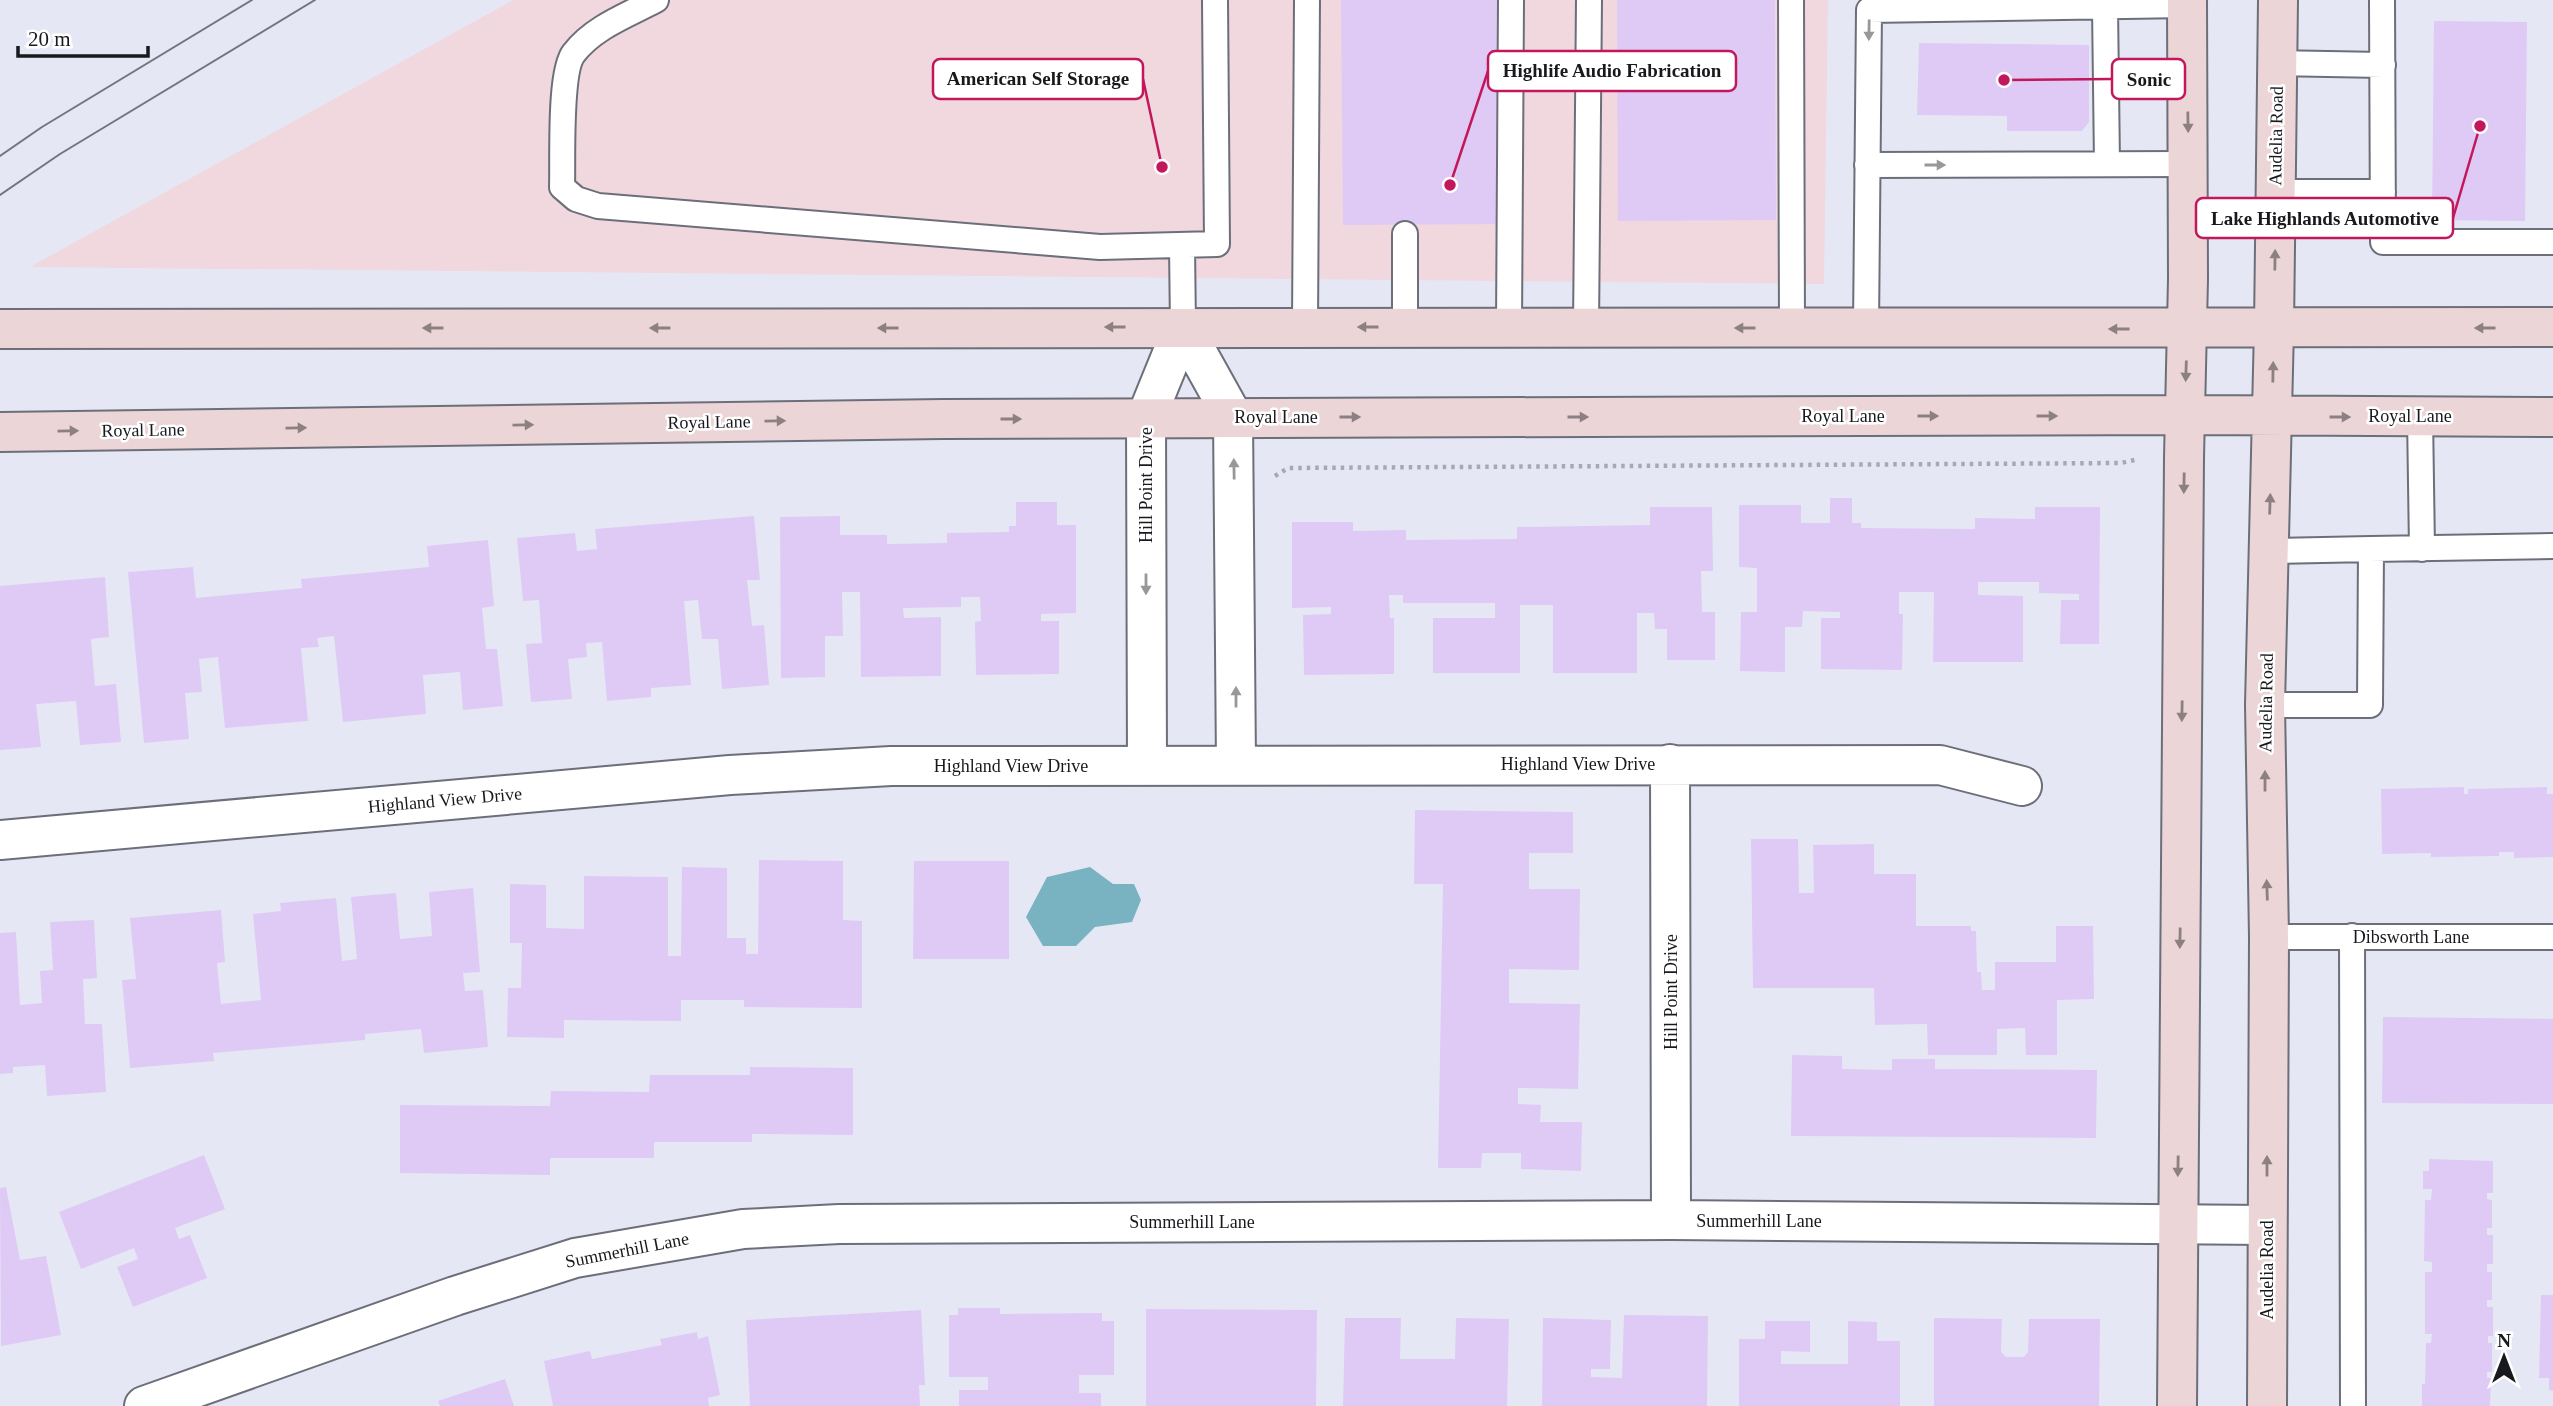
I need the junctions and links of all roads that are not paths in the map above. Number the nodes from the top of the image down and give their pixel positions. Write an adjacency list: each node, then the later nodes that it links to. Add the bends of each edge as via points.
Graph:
1 (656, 0): 20 (lane, via 594,33 572,54 566,74 562,187 576,199 598,206 1086,246)
2 (1215, 0): 20 (lane, via 1217,244)
3 (1307, 0): 22 (lane)
4 (1511, 0): 24 (lane)
5 (1589, 0): 27 (lane)
6 (1791, 0): 28 (lane)
7 (2278, 0): 11 (main road, Audelia Road)
8 (2382, 0): 12 (lane)
9 (2187, 3): 10 (lane); 14 (main road, one-way to 14)
10 (2105, 7): 13 (lane); 15 (lane, one-way to 15, via 1869,10)
11 (2277, 63): 12 (lane); 16 (main road, Audelia Road)
12 (2383, 65): 17 (lane)
13 (2106, 164): 14 (lane); 15 (lane, one-way to 13)
14 (2189, 164): 25 (main road)
15 (1867, 165): 29 (lane)
16 (2276, 192): 17 (lane); 30 (main road, Audelia Road, one-way to 16)
17 (2383, 192): 19 (lane, via 2383,242)
18 (1405, 234): 23 (lane)
19 (2553, 242)
20 (1182, 246): 21 (lane)
21 (1183, 327): 22 (main road); 31 (main road, one-way to 31); 36 (street); 37 (street, Hill Point Drive)
22 (1305, 327): 23 (main road, one-way to 22)
23 (1405, 327): 24 (main road)
24 (1509, 327): 27 (main road)
25 (2187, 327): 29 (main road, one-way to 29); 30 (main road); 32 (main road, one-way to 32)
26 (2553, 327): 30 (main road, one-way to 30)
27 (1586, 328): 28 (main road, one-way to 27)
28 (1792, 328): 29 (main road)
29 (1866, 328)
30 (2274, 328): 33 (main road, Audelia Road, one-way to 30)
31 (0, 329)
32 (2185, 415): 33 (main road, Royal Lane); 36 (main road, Royal Lane, one-way to 32); 53 (main road, one-way to 53)
33 (2272, 416): 34 (main road, Royal Lane, one-way to 34); 42 (main road, Audelia Road, one-way to 33)
34 (2420, 416): 35 (main road, Royal Lane); 41 (lane)
35 (2553, 416)
36 (1233, 417): 37 (main road, Royal Lane); 46 (street, one-way to 36)
37 (1146, 418): 38 (main road, Royal Lane, one-way to 37); 45 (street, Hill Point Drive, one-way to 45)
38 (0, 432)
39 (2553, 546): 41 (lane)
40 (2371, 549): 41 (lane); 42 (lane); 43 (lane, via 2370,705)
41 (2421, 549)
42 (2269, 551): 43 (main road, Audelia Road)
43 (2265, 705): 50 (main road, Audelia Road, one-way to 43)
44 (1671, 764): 46 (street, Highland View Drive); 47 (street, Highland View Drive, via 1940,765); 52 (street, Hill Point Drive)
45 (1147, 765): 46 (street, Highland View Drive); 48 (street, Highland View Drive, via 891,766 730,775)
46 (1236, 765)
47 (2022, 786)
48 (0, 840)
49 (2352, 936): 50 (lane, Dibsworth Lane); 51 (lane, Dibsworth Lane); 58 (lane)
50 (2269, 937): 54 (main road, Audelia Road, one-way to 50)
51 (2553, 937)
52 (1671, 1220): 53 (street, Summerhill Lane); 55 (street, Summerhill Lane, via 839,1224 743,1229 575,1258)
53 (2177, 1223): 54 (street, Summerhill Lane); 56 (main road)
54 (2266, 1225): 57 (main road, Audelia Road)
55 (144, 1406)
56 (2177, 1406)
57 (2267, 1406)
58 (2353, 1406)

